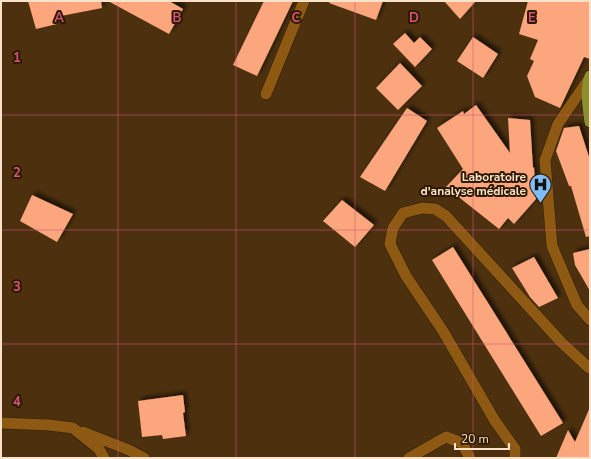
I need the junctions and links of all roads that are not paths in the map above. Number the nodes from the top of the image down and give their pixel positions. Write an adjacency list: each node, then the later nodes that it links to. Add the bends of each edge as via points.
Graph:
1 (304, 1): 3 (street)
2 (589, 78): 4 (main road, via 587,99); 5 (street, via 558,124 545,160 552,246 577,305)
3 (266, 94)
4 (590, 122)
5 (590, 320)
6 (590, 368): 13 (street, via 561,342 446,216 435,209 422,208 403,214 393,228 390,244 406,276 443,330 495,421 515,448)
7 (1, 423): 8 (street)
8 (73, 428): 9 (street, via 99,449); 10 (street)
9 (104, 458)
10 (144, 458)
11 (409, 458): 12 (street, via 446,437 462,443)
12 (470, 458)
13 (515, 458)

